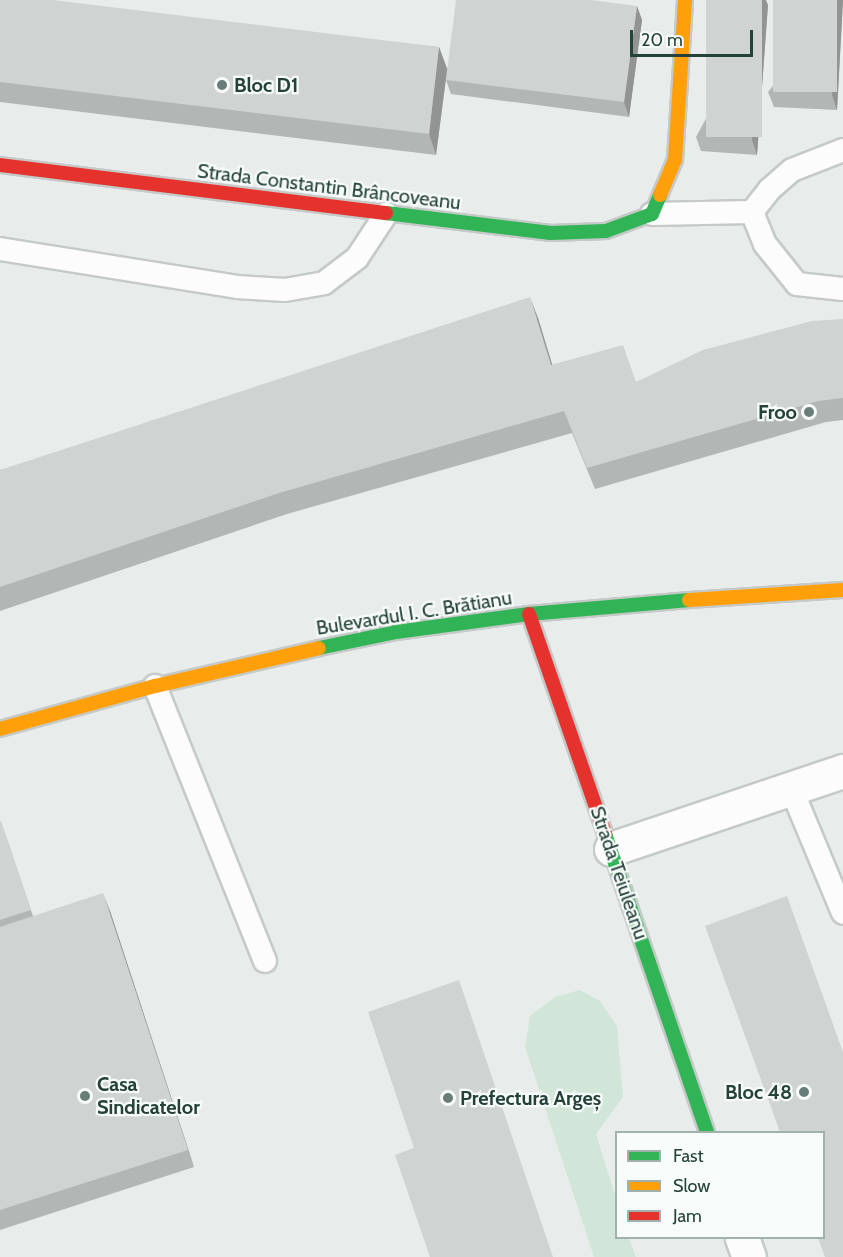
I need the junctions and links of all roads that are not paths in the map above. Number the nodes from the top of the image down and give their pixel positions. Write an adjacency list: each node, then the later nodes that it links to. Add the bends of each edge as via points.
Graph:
1 (685, 0): 6 (street, via 675,160)
2 (843, 150): 4 (lane, via 792,170)
3 (0, 165): 5 (street, Strada Constantin Brâncoveanu)
4 (752, 212): 6 (lane); 8 (lane, via 765,244 797,284)
5 (386, 214): 6 (street, Strada Constantin Brâncoveanu, via 551,233 606,231); 7 (lane, via 357,258 324,283 285,290 237,287)
6 (652, 214)
7 (0, 249)
8 (843, 289)
9 (843, 590): 10 (street, Bulevardul I. C. Brătianu)
10 (529, 614): 11 (street, Bulevardul I. C. Brătianu, via 396,632); 15 (street, Strada Teiuleanu)
11 (155, 686): 12 (street, Bulevardul I. C. Brătianu); 17 (lane)
12 (0, 729)
13 (843, 771): 14 (street)
14 (791, 788): 15 (street); 16 (lane)
15 (611, 849): 18 (street, Strada Teiuleanu)
16 (843, 913)
17 (266, 961)
18 (707, 1131)
19 (742, 1239): 20 (street)
20 (749, 1257)

